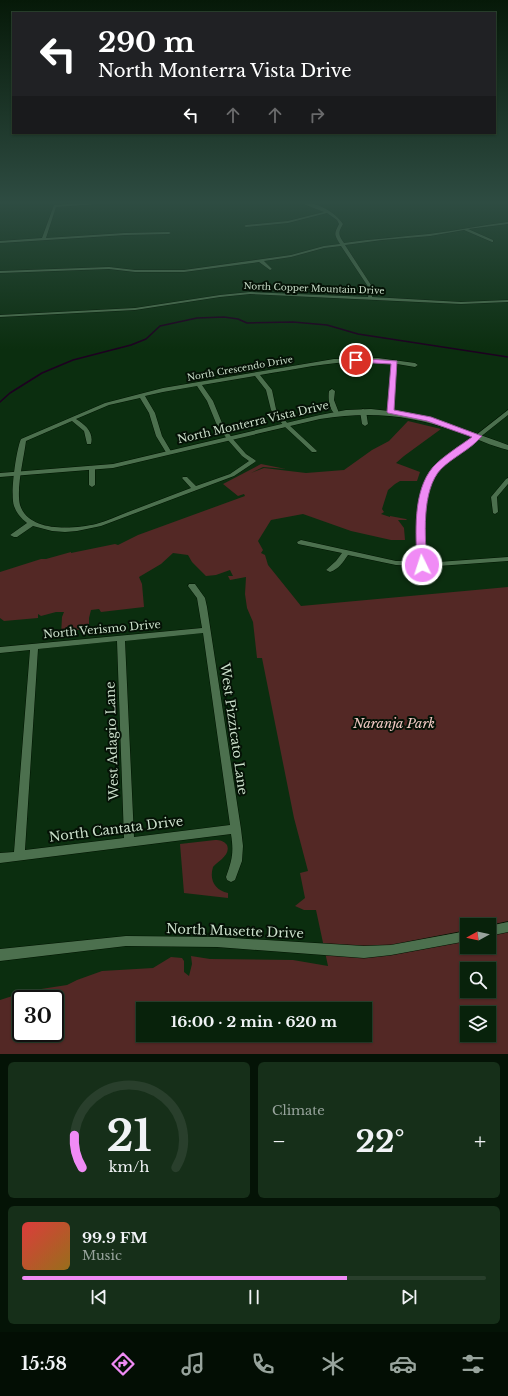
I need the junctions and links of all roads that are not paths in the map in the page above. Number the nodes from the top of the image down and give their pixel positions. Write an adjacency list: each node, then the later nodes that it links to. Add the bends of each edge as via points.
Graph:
1 (314, 250): 3 (street)
2 (346, 250): 6 (street, via 369,285)
3 (261, 261): 4 (street); 5 (street, via 184,271 109,268)
4 (270, 268)
5 (0, 272)
6 (370, 298): 7 (street, North Copper Mountain Drive, via 472,303); 8 (street, North Copper Mountain Drive, via 250,293 135,308)
7 (508, 301)
8 (0, 316)
9 (395, 362): 10 (street, North Crescendo Drive); 11 (street, North Crescendo Drive, via 334,361); 18 (street)
10 (415, 365)
11 (256, 374): 13 (street, North Crescendo Drive); 23 (street, via 269,390 273,409)
12 (177, 379): 14 (street)
13 (199, 384): 14 (street, North Crescendo Drive); 25 (street)
14 (181, 387): 16 (street, North Crescendo Drive)
15 (332, 391): 20 (street, via 331,400)
16 (141, 395): 21 (street, North Crescendo Drive, via 107,404); 29 (street, via 152,413 159,436)
17 (362, 411): 18 (street, North Monterra Vista Drive); 20 (street, North Monterra Vista Drive); 22 (street)
18 (391, 412): 24 (street, North Monterra Vista Drive, via 429,419)
19 (508, 412): 24 (street)
20 (336, 413): 23 (street, North Monterra Vista Drive)
21 (72, 419): 26 (street, via 88,431); 31 (street, North Crescendo Drive, via 23,440)
22 (365, 424)
23 (286, 425): 25 (street, North Monterra Vista Drive); 28 (street)
24 (478, 436): 27 (street, North Monterra Vista Drive); 43 (street, via 437,468 426,487 420,524)
25 (230, 439): 29 (street, North Monterra Vista Drive); 36 (street, via 253,461 232,475)
26 (89, 443)
27 (508, 448)
28 (314, 451)
29 (169, 453): 30 (street, North Monterra Vista Drive)
30 (92, 468): 31 (street, North Monterra Vista Drive); 35 (street)
31 (19, 474): 32 (street, North Monterra Vista Drive); 38 (street, via 16,503 24,518)
32 (0, 475)
33 (184, 478): 36 (street)
34 (507, 482): 37 (street, via 494,497)
35 (92, 485)
36 (195, 489): 38 (street, via 86,528 53,529)
37 (495, 512)
38 (32, 523): 39 (street)
39 (14, 536)
40 (301, 542): 41 (street)
41 (346, 553): 43 (street, via 396,563); 44 (street)
42 (508, 559): 43 (street)
43 (422, 565)
44 (330, 570)
45 (192, 586): 46 (street, West Pizzicato Lane, via 201,598)
46 (206, 630): 47 (street, North Verismo Drive); 50 (street, West Pizzicato Lane)
47 (121, 638): 48 (street, North Verismo Drive); 51 (street, West Adagio Lane)
48 (34, 647): 49 (street, North Verismo Drive); 52 (street)
49 (0, 650)
50 (236, 829): 51 (street, North Cantata Drive); 54 (street, West Pizzicato Lane, via 238,852)
51 (129, 842): 52 (street, North Cantata Drive)
52 (19, 855): 53 (street, North Cantata Drive)
53 (0, 858)
54 (231, 876)
55 (508, 927): 56 (street)
56 (496, 930)
57 (460, 937): 58 (street, North Musette Drive, via 391,950 364,952 217,942 126,941)
58 (0, 955)

